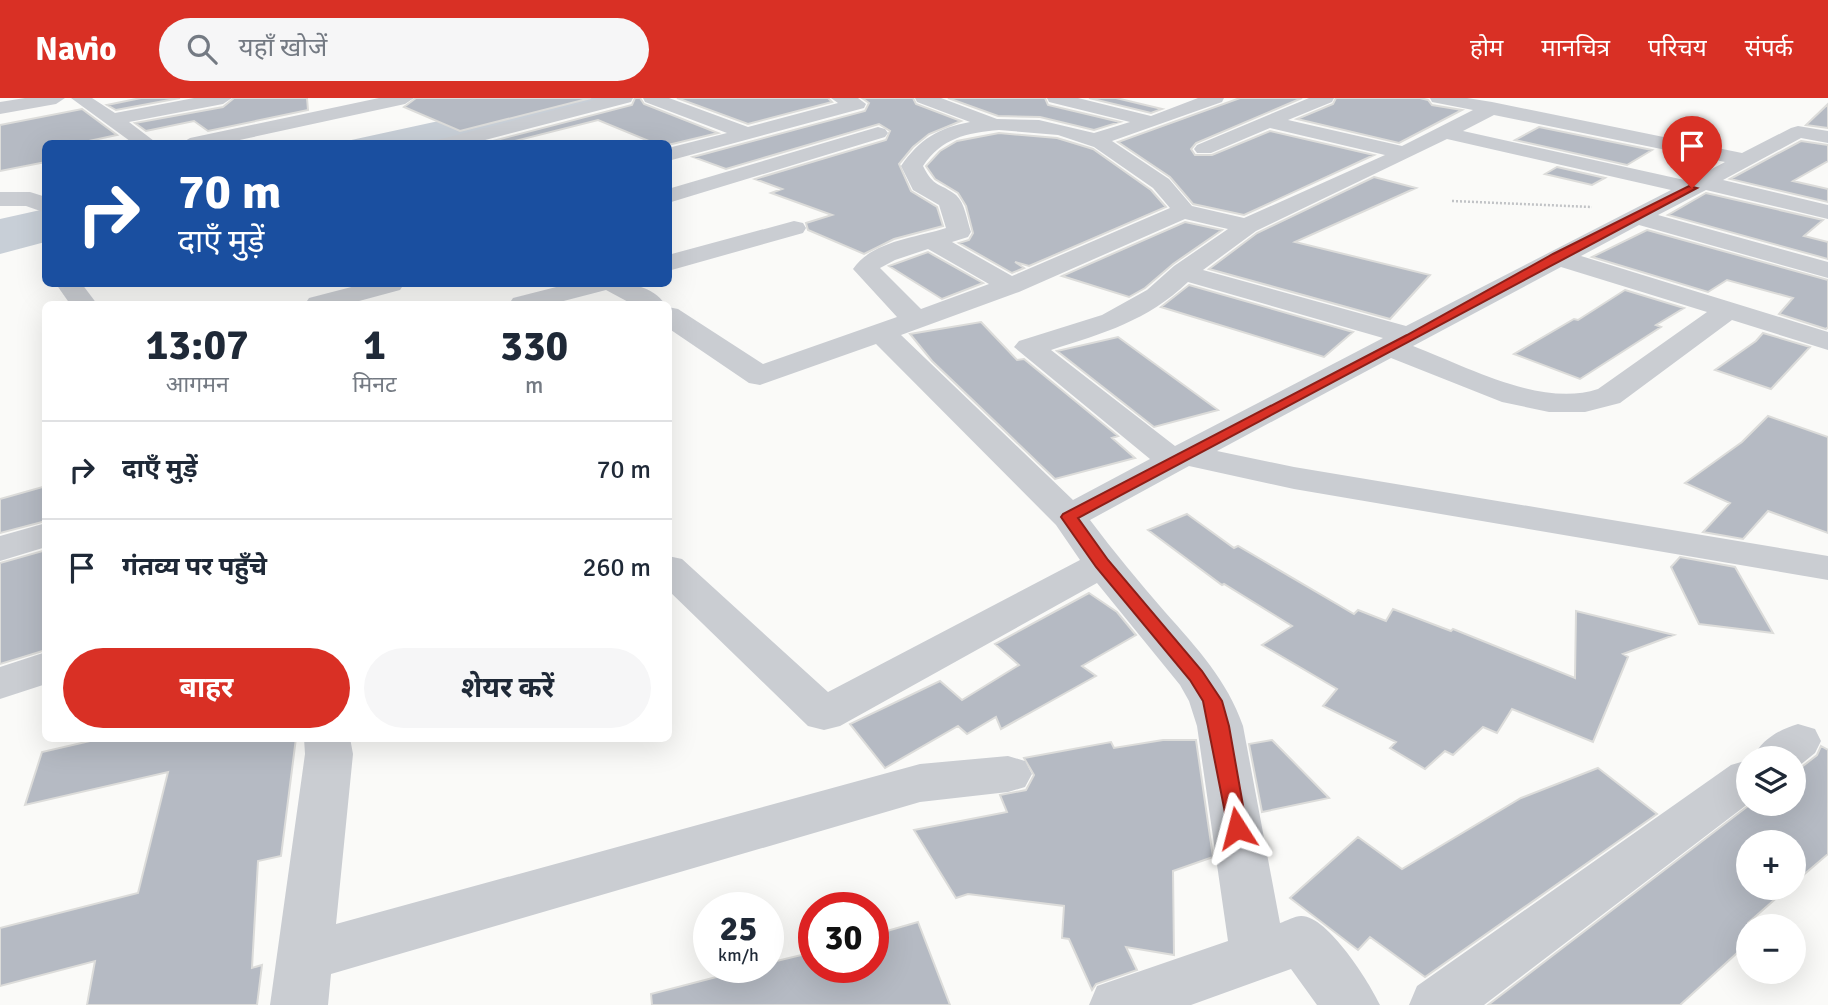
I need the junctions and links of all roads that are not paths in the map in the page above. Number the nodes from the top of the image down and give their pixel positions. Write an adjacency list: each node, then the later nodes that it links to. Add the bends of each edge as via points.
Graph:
1 (54, 98): 14 (street)
2 (80, 98): 17 (street)
3 (223, 98): 17 (street)
4 (405, 98): 26 (street)
5 (624, 98): 27 (street)
6 (652, 98): 23 (street)
7 (840, 98): 23 (street, via 857,104)
8 (925, 98): 20 (street)
9 (1056, 98): 18 (street)
10 (1124, 98): 16 (street)
11 (1215, 98): 16 (street)
12 (1324, 98): 19 (street)
13 (1439, 98): 15 (street)
14 (0, 108)
15 (1492, 108): 21 (street); 32 (street)
16 (1181, 111): 18 (street)
17 (114, 119): 25 (street)
18 (1152, 122): 28 (street)
19 (1269, 122): 29 (street); 30 (street)
20 (991, 123): 28 (street, via 1022,124); 44 (street, via 940,137 912,166 921,185 949,201 959,232)
21 (1442, 132): 30 (street); 35 (street)
22 (878, 133): 36 (street)
23 (748, 134): 31 (street)
24 (1828, 137): 32 (street, via 1798,131)
25 (143, 140)
26 (209, 140)
27 (460, 140)
28 (1094, 140): 39 (street, via 1153,177 1175,195)
29 (1204, 149)
30 (1405, 153): 42 (street)
31 (672, 154)
32 (1745, 160): 35 (street)
33 (24, 178): 34 (street)
34 (0, 183)
35 (1697, 185): 40 (street); 41 (street)
36 (672, 195)
37 (0, 198): 38 (street, via 30,199)
38 (42, 205)
39 (1182, 211): 42 (street); 49 (street)
40 (1828, 212)
41 (1637, 217): 45 (street); 47 (street)
42 (1247, 226): 48 (street)
43 (794, 228): 46 (street)
44 (930, 241): 49 (street); 60 (street, via 870,263 866,269)
45 (1557, 257): 58 (street); 64 (street)
46 (672, 262)
47 (1828, 270)
48 (1183, 272): 64 (street); 65 (street, via 1157,296 1112,321 1028,347)
49 (1010, 286): 60 (street)
50 (329, 287): 54 (street)
51 (381, 287): 54 (street)
52 (586, 287): 56 (street)
53 (620, 287): 57 (street)
54 (352, 296): 55 (street)
55 (331, 301)
56 (534, 301)
57 (646, 301)
58 (1728, 310): 63 (street); 64 (street, via 1609,396 1577,404 1513,395)
59 (672, 317): 61 (street)
60 (899, 326): 61 (street, via 760,376); 66 (street, via 997,449)
61 (696, 331): 62 (street)
62 (672, 339)
63 (1828, 341)
64 (1401, 342): 65 (street)
65 (1180, 458): 66 (street); 70 (street)
66 (1069, 517): 69 (street)
67 (42, 535): 68 (street)
68 (0, 549)
69 (1102, 564): 71 (street, via 824,714); 77 (street, via 1196,675 1212,701)
70 (1828, 568)
71 (672, 572)
72 (42, 669): 73 (street)
73 (1, 687)
74 (328, 742): 78 (street)
75 (1007, 774): 78 (street, via 920,783)
76 (1736, 787): 81 (street)
77 (1258, 955): 79 (street); 80 (street, via 1302,940)
78 (302, 981)
79 (1118, 1005)
80 (1352, 1005)
81 (1438, 1005)

